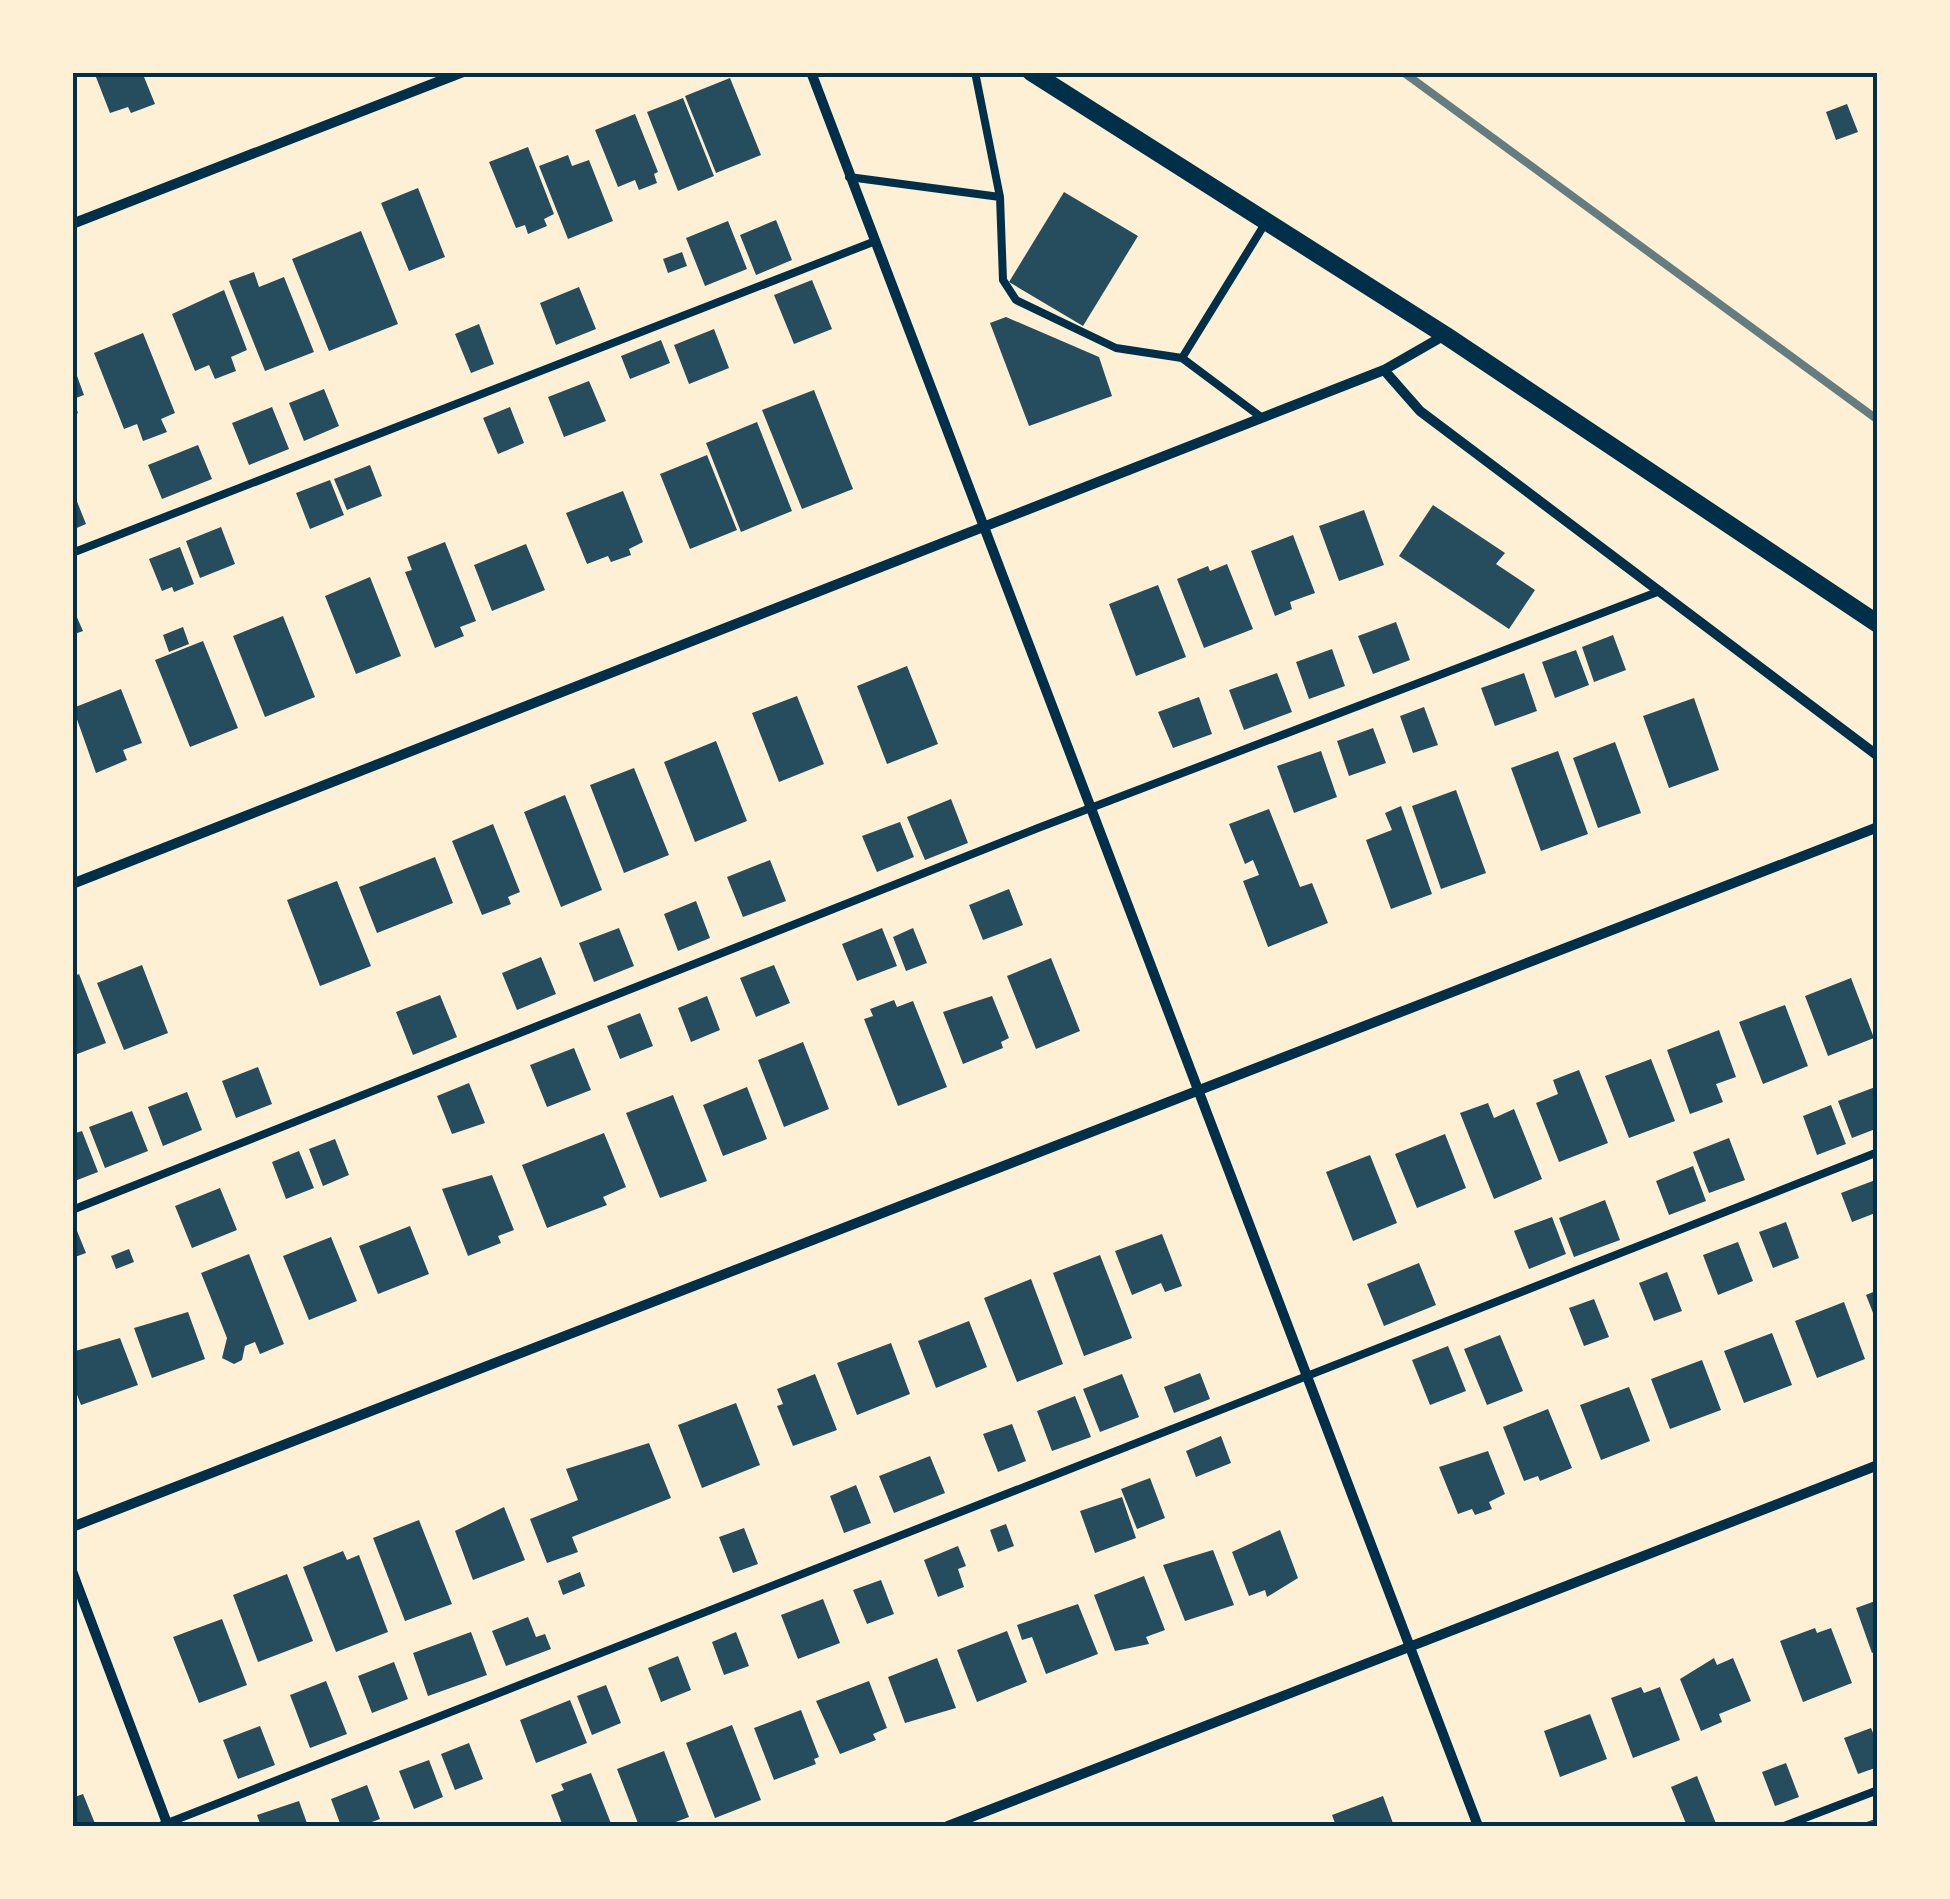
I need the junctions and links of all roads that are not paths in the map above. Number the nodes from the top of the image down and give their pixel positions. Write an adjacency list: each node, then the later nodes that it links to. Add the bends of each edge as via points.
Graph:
1 (464, 72): 8 (street)
2 (812, 72): 5 (street)
3 (975, 72): 6 (lane)
4 (1031, 72): 7 (street)
5 (848, 177): 6 (lane); 9 (street)
6 (1000, 197): 11 (lane, via 1003,280 1016,300 1116,348)
7 (1266, 222): 10 (street); 11 (lane)
8 (72, 224)
9 (873, 242): 14 (street); 15 (lane)
10 (1444, 335): 12 (street); 17 (street)
11 (1182, 358): 13 (lane)
12 (1384, 370): 13 (street); 16 (street, via 1420,411)
13 (1262, 418): 14 (street)
14 (985, 526): 19 (street); 21 (street)
15 (72, 553)
16 (1660, 591): 18 (street); 19 (lane)
17 (1878, 624)
18 (1878, 756)
19 (1092, 807): 22 (street); 24 (lane)
20 (1878, 826): 22 (street)
21 (72, 884)
22 (1200, 1090): 25 (street); 27 (street)
23 (1878, 1152): 25 (lane)
24 (72, 1210)
25 (1307, 1374): 29 (street); 31 (lane)
26 (1878, 1465): 29 (street)
27 (72, 1527)
28 (72, 1571): 31 (street)
29 (1408, 1646): 32 (street); 33 (street)
30 (1878, 1790): 34 (lane)
31 (165, 1826)
32 (948, 1826)
33 (1478, 1826)
34 (1784, 1826)

